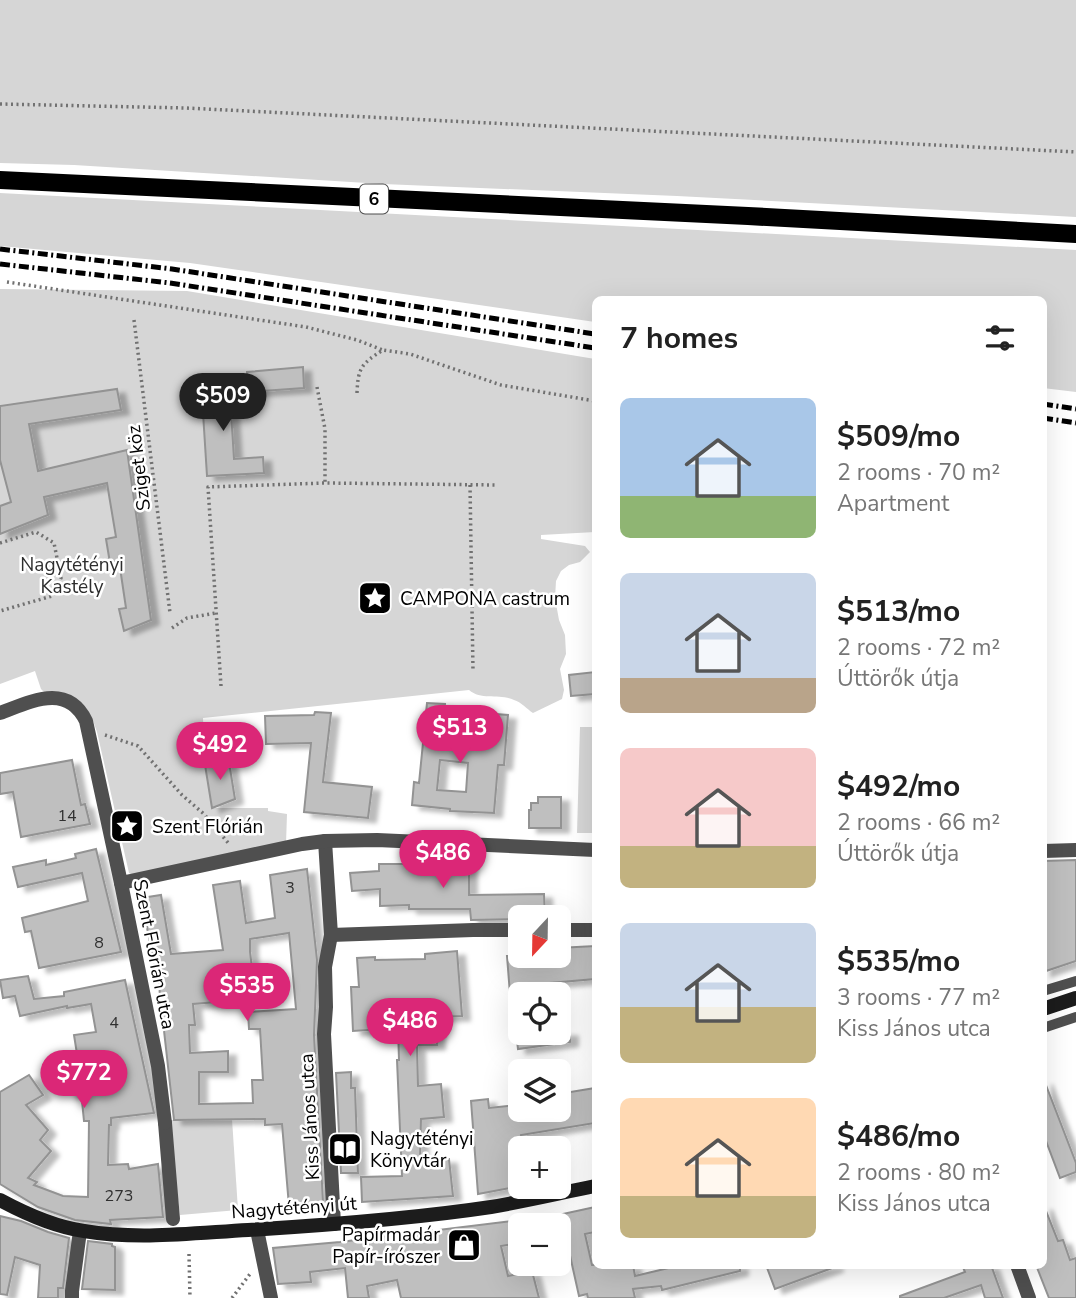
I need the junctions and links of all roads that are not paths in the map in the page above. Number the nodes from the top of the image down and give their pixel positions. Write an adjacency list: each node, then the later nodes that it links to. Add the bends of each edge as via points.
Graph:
1 (0, 180): 2 (main road, 6)
2 (1076, 234)
3 (0, 713): 8 (street, Szent Flórián utca, via 50,697 81,711)
4 (325, 841): 5 (street); 8 (street); 12 (street, Kiss János utca)
5 (592, 850)
6 (1076, 850): 7 (street)
7 (1047, 851)
8 (121, 883): 21 (street, Szent Flórián utca, via 158,1066)
9 (508, 930): 12 (street)
10 (571, 930): 11 (street)
11 (592, 930)
12 (331, 935): 22 (street, Kiss János utca, via 325,967 324,1034)
13 (1076, 981): 14 (lane)
14 (1047, 990)
15 (1076, 998): 16 (main road)
16 (1047, 1008)
17 (1076, 1017): 18 (lane)
18 (1047, 1027)
19 (592, 1187): 22 (main road, Nagytétényi út, via 491,1206)
20 (0, 1200): 24 (main road, Nagytétényi út)
21 (173, 1219)
22 (334, 1224): 23 (main road, Nagytétényi út)
23 (257, 1230): 24 (main road, Nagytétényi út, via 139,1235); 27 (street)
24 (80, 1231): 26 (street)
25 (1018, 1269): 28 (street)
26 (72, 1298)
27 (271, 1298)
28 (1029, 1298)

